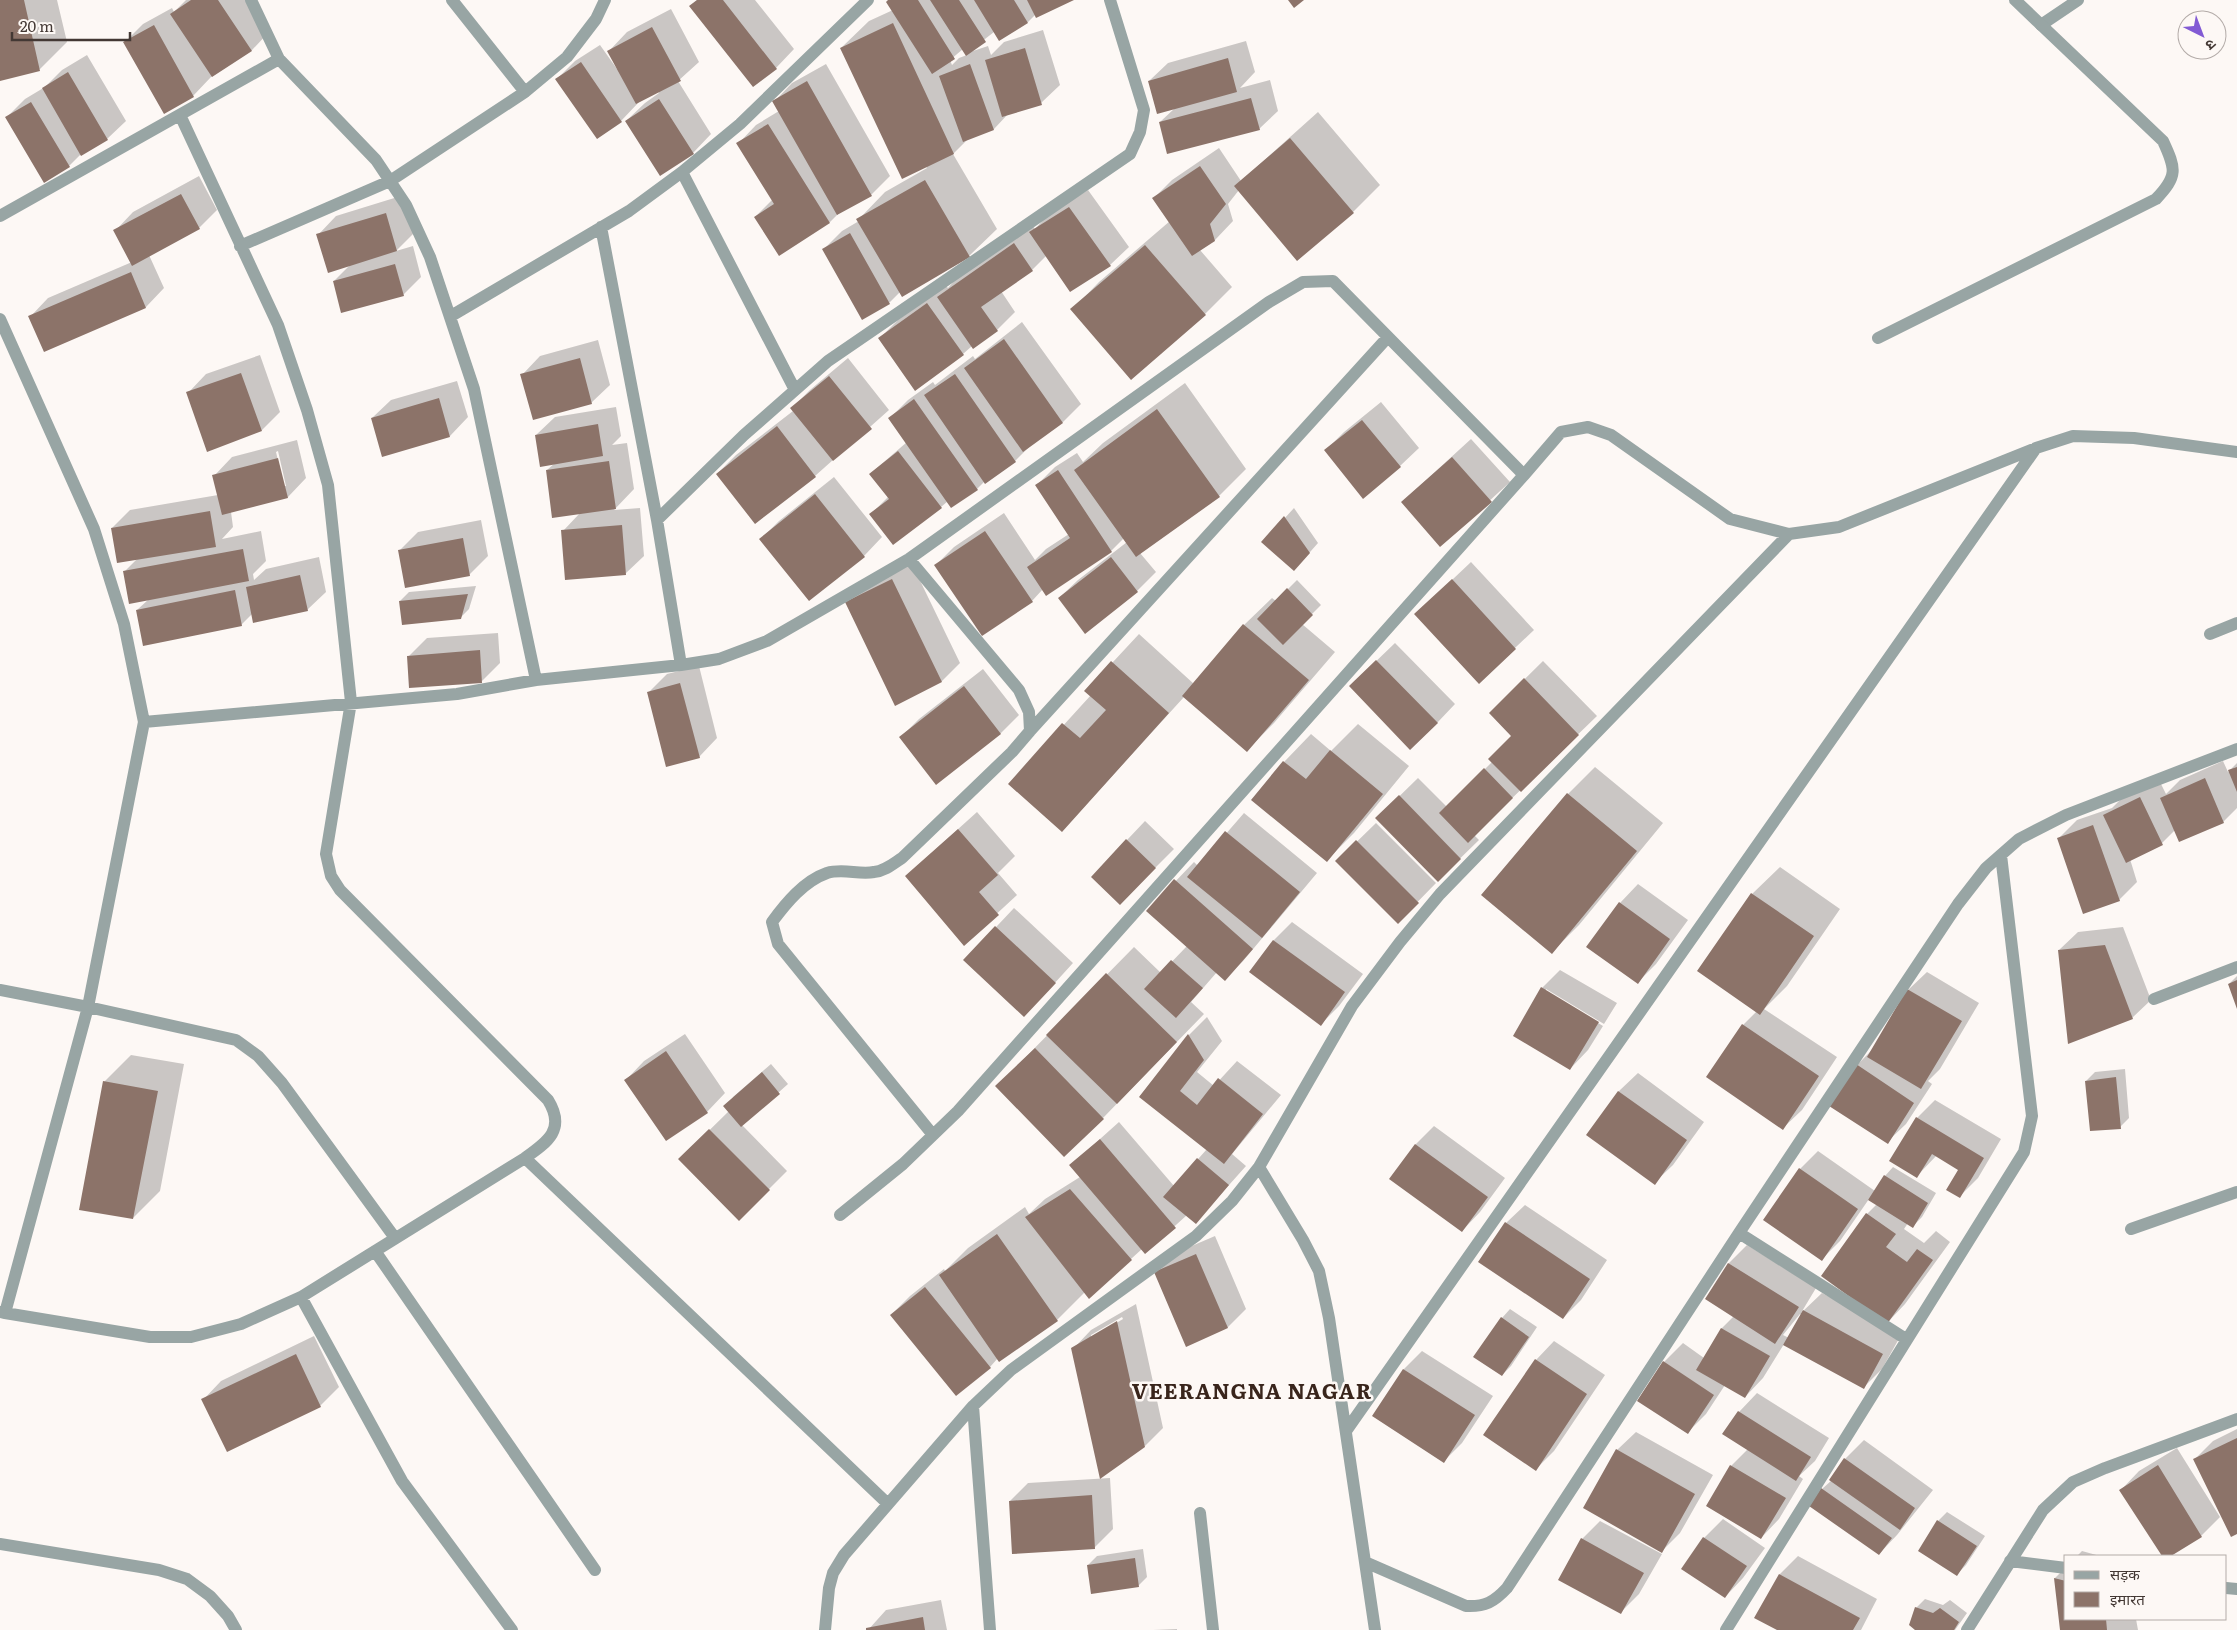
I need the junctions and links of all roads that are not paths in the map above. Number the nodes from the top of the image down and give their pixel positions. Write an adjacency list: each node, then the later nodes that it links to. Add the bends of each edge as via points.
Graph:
1 (251, 0): 9 (street)
2 (452, 0): 10 (street)
3 (605, 0): 10 (street, via 596,19 567,57)
4 (868, 0): 12 (street, via 740,124)
5 (1110, 0): 21 (street, via 1144,110 1140,132 1130,154 828,361)
6 (2015, 0): 8 (street)
7 (2078, 0): 8 (street)
8 (2041, 25): 20 (street, via 2163,141 2173,163 2171,184 2156,199)
9 (280, 59): 11 (street); 13 (street, via 376,160)
10 (525, 92): 13 (street)
11 (180, 115): 14 (street); 16 (street)
12 (682, 172): 15 (street, via 630,211); 21 (street)
13 (390, 181): 16 (street); 17 (street, via 406,205 430,257)
14 (0, 216)
15 (602, 227): 17 (street); 25 (street)
16 (240, 246): 32 (street, via 278,325 328,485)
17 (451, 316): 31 (street, via 474,389)
18 (0, 319): 33 (street, via 94,529 124,624)
19 (1388, 337): 24 (street); 27 (street, via 1332,281 1303,282 1269,302); 34 (street)
20 (1878, 338)
21 (795, 390): 25 (street)
22 (2036, 448): 23 (street, via 2073,436 2134,438); 26 (street, via 1839,527); 55 (street)
23 (2237, 452)
24 (1524, 474): 26 (street, via 1561,432 1588,427 1611,435 1730,519); 41 (street, via 1026,1036)
25 (657, 520): 30 (street)
26 (1789, 534): 43 (street, via 1440,894 1352,1006)
27 (909, 559): 30 (street, via 767,641 719,659); 34 (street, via 1019,690 1029,712)
28 (2237, 623): 29 (street)
29 (2210, 634)
30 (681, 666): 31 (street)
31 (536, 680): 32 (street, via 456,694)
32 (350, 702): 33 (street); 42 (street, via 326,854 331,876 340,890 548,1100 556,1113 555,1128 548,1142)
33 (144, 722): 40 (street)
34 (1030, 732): 41 (street, via 902,858 874,872 827,873 810,882 772,922 778,944)
35 (2237, 749): 36 (street, via 2066,815 2019,839)
36 (2001, 855): 47 (street, via 1986,868 1958,904); 52 (street, via 2032,1116 2024,1152)
37 (2237, 967): 39 (street)
38 (0, 990): 40 (street)
39 (2154, 999)
40 (88, 1007): 48 (street, via 236,1040 258,1056 282,1083); 51 (street)
41 (933, 1135): 45 (street)
42 (525, 1158): 48 (street); 56 (street)
43 (1259, 1167): 53 (street, via 1232,1201 1196,1236 1011,1370); 55 (street, via 1319,1271)
44 (2237, 1192): 46 (street)
45 (840, 1215)
46 (2131, 1229)
47 (1739, 1232): 52 (street); 60 (street, via 1507,1588 1494,1602 1481,1607 1466,1606)
48 (395, 1238): 49 (street)
49 (375, 1251): 50 (street); 62 (street)
50 (301, 1297): 51 (street, via 241,1324 190,1336 150,1337); 64 (street, via 402,1481)
51 (3, 1312)
52 (1906, 1339): 69 (street)
53 (972, 1406): 56 (street); 66 (street)
54 (2237, 1420): 59 (street, via 2073,1482 2043,1510)
55 (1346, 1431): 60 (street)
56 (888, 1504): 65 (street, via 833,1573)
57 (1200, 1513): 67 (street)
58 (0, 1544): 63 (street, via 159,1570 187,1579 210,1596)
59 (2010, 1561): 61 (street); 70 (street)
60 (1365, 1562): 68 (street)
61 (2064, 1568)
62 (595, 1570)
63 (236, 1630)
64 (512, 1630)
65 (825, 1630)
66 (990, 1630)
67 (1213, 1630)
68 (1375, 1630)
69 (1726, 1630)
70 (1967, 1630)

